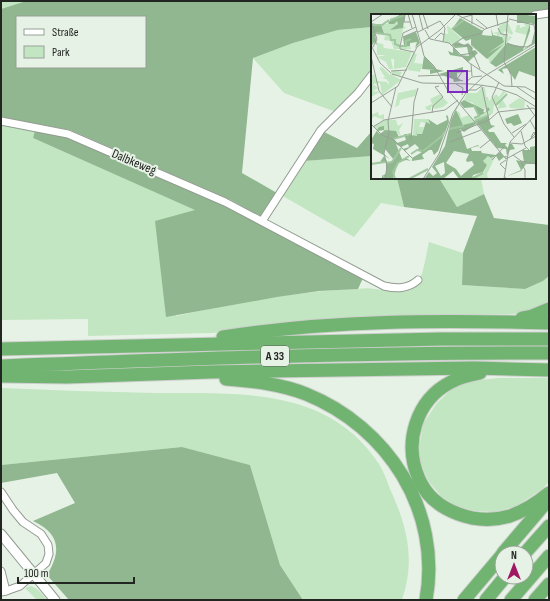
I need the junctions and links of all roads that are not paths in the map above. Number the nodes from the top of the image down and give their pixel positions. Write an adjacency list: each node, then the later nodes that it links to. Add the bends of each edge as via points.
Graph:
1 (549, 13): 2 (street)
2 (536, 15)
3 (371, 76): 5 (street, via 321,130)
4 (1, 120): 5 (street, Dalbkeweg, via 68,134 225,202)
5 (262, 221): 6 (street, Dalbkeweg, via 384,286 402,288)
6 (418, 280)
7 (549, 309): 8 (highway, via 532,316)
8 (496, 321): 9 (highway); 11 (highway, via 386,322 300,327)
9 (549, 323)
10 (549, 339): 11 (highway, A 33)
11 (164, 345): 12 (highway, A 33)
12 (1, 349)
13 (549, 353): 14 (highway, A 33, via 409,353)
14 (1, 366)
15 (506, 369): 16 (highway); 17 (highway, via 218,371); 20 (highway, via 465,376 436,392 428,401 421,411 412,436 414,464 419,480 428,493 451,512 477,519 509,516 537,503)
16 (549, 370)
17 (163, 374): 18 (highway); 34 (highway, via 241,380 288,388 331,406 355,421 391,458 419,509 427,549)
18 (1, 376)
19 (1, 492): 29 (street, via 23,522 41,534 48,545 46,563)
20 (549, 493)
21 (549, 499): 24 (highway)
22 (549, 526): 25 (highway)
23 (1, 534): 29 (street)
24 (511, 545)
25 (532, 545)
26 (549, 556): 37 (highway)
27 (494, 565): 35 (highway)
28 (1, 571): 32 (street)
29 (33, 575): 32 (street, via 20,586); 33 (street)
30 (549, 584): 38 (highway)
31 (498, 585): 36 (highway)
32 (4, 591)
33 (55, 600)
34 (426, 600)
35 (464, 600)
36 (486, 600)
37 (511, 600)
38 (536, 600)

